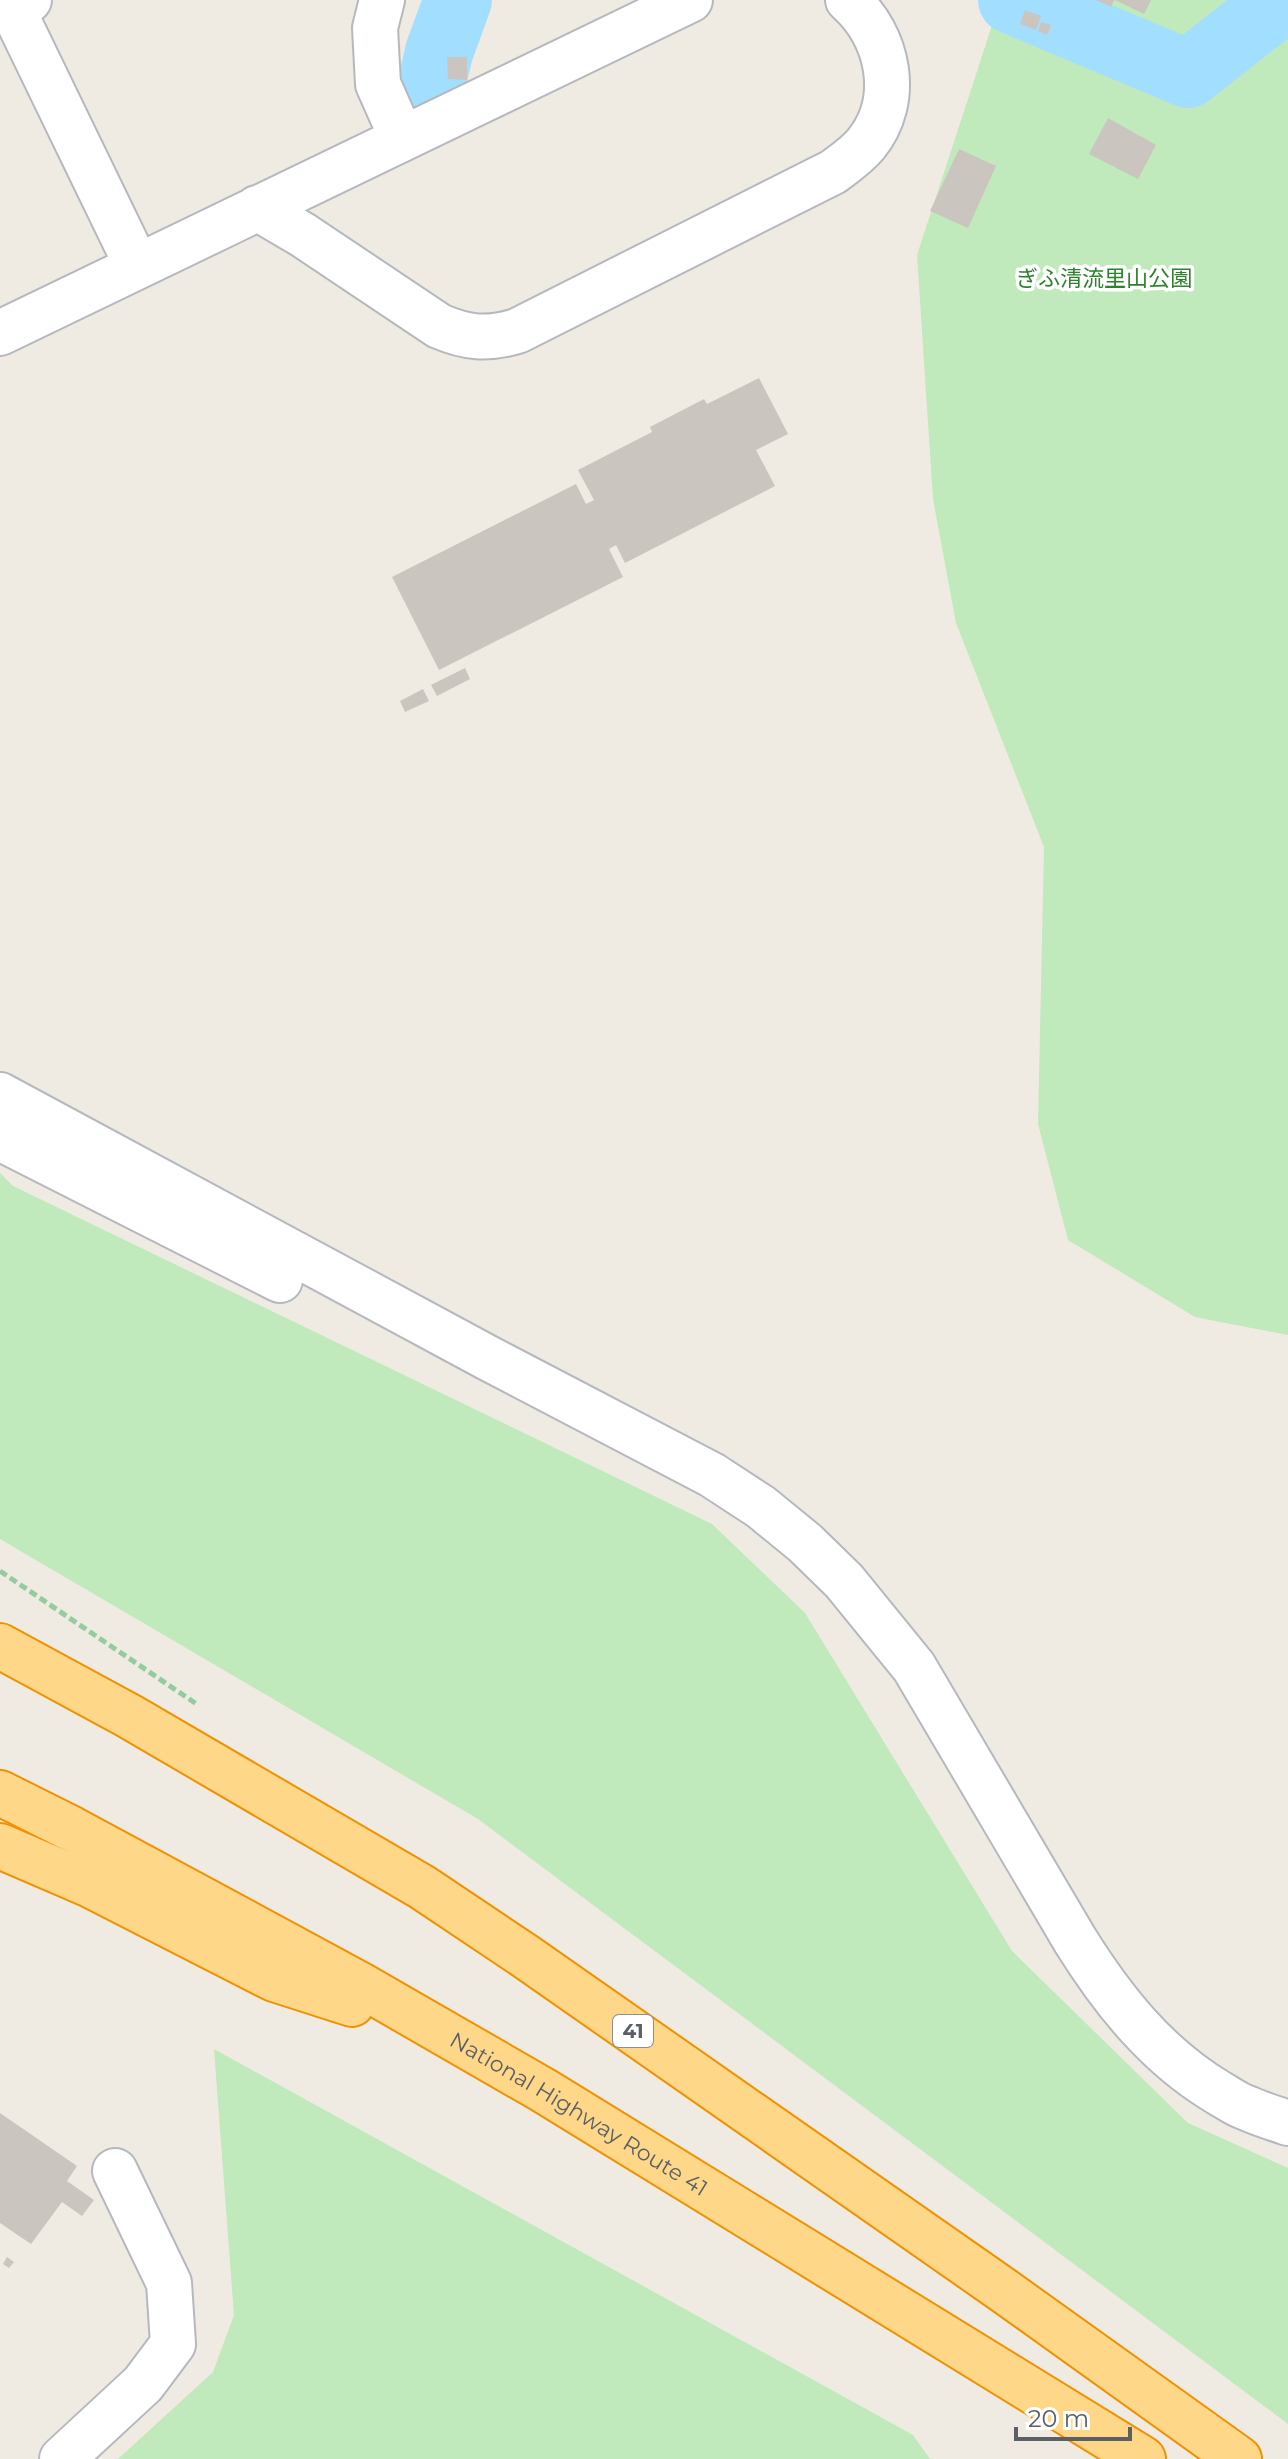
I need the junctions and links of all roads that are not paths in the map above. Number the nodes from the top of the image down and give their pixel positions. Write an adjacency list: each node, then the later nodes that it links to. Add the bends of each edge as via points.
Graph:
1 (382, 0): 5 (street, via 375,28 378,84)
2 (690, 0): 5 (street)
3 (848, 0): 6 (street, via 874,31 888,79 879,123 852,159 517,331 479,338 439,326)
4 (15, 3): 7 (street)
5 (402, 138): 6 (street)
6 (257, 208): 7 (street)
7 (137, 266): 8 (street)
8 (0, 333)
9 (0, 1095): 11 (street)
10 (0, 1138): 11 (street, via 316,1299)
11 (488, 1358): 17 (street, via 712,1475 805,1543 844,1581 914,1667 1102,1984 1167,2055 1204,2084 1244,2108)
12 (0, 1646): 22 (highway, 41, via 422,1887)
13 (0, 1793): 21 (highway, National Highway Route 41, via 359,1984 543,2090)
14 (0, 1818): 16 (highway, National Highway Route 41)
15 (0, 1846): 16 (highway, via 88,1884 274,1979)
16 (352, 2004): 20 (highway, National Highway Route 41, via 548,2116)
17 (1288, 2123)
18 (115, 2171): 19 (street, via 169,2283 173,2344 143,2384)
19 (62, 2459)
20 (1102, 2459)
21 (1143, 2459)
22 (1239, 2459)

